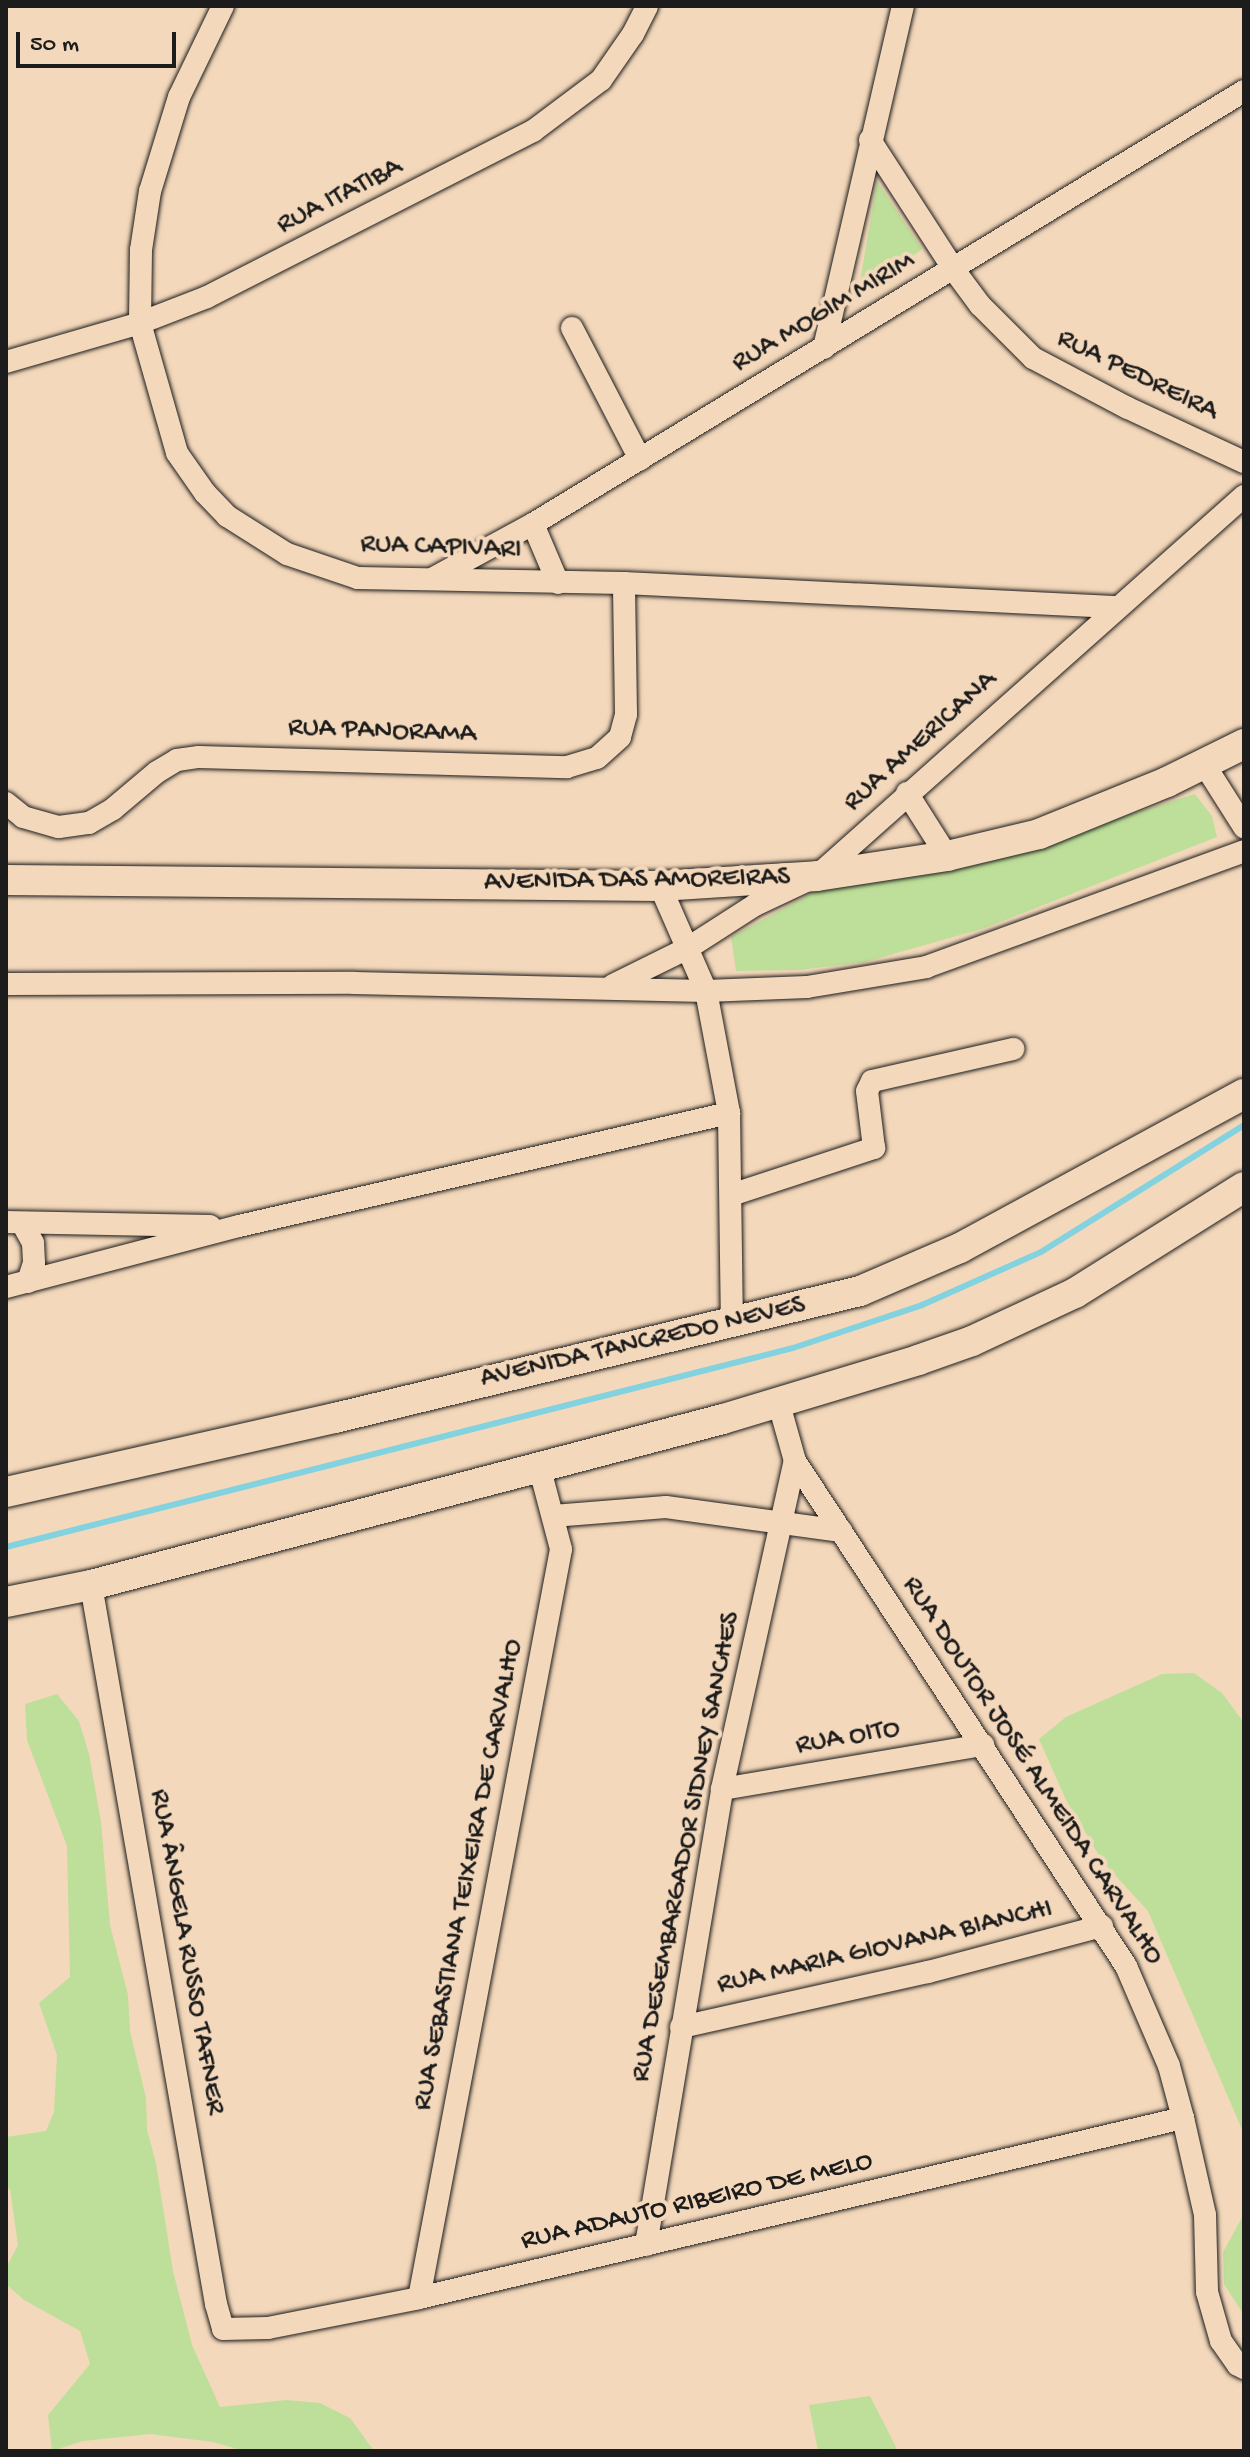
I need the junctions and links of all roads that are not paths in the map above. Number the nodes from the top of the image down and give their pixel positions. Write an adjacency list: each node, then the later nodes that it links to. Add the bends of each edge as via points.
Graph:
1 (223, 6): 7 (street, RUA CAPIVARI, via 179,97 150,191 141,250)
2 (647, 6): 7 (street, RUA ITATIBA, via 601,80 533,131 261,270)
3 (903, 6): 5 (street)
4 (1244, 91): 6 (street, RUA MOGIM MIRIM)
5 (870, 140): 6 (street, RUA PEDREIRA); 9 (street)
6 (954, 270): 9 (street, RUA MOGIM MIRIM); 12 (street, RUA PEDREIRA, via 980,305 1033,358)
7 (140, 323): 10 (street, RUA ITATIBA); 15 (street, RUA CAPIVARI, via 177,453 227,516 287,554 358,578)
8 (572, 328): 11 (street)
9 (824, 348): 11 (street, RUA MOGIM MIRIM)
10 (6, 362)
11 (640, 459): 14 (street, RUA MOGIM MIRIM)
12 (1244, 462)
13 (1244, 496): 18 (street, RUA AMERICANA)
14 (533, 524): 15 (street, RUA MOGIM MIRIM); 16 (street)
15 (431, 580): 16 (street, RUA CAPIVARI)
16 (558, 583): 17 (street, RUA CAPIVARI)
17 (624, 583): 18 (street, RUA CAPIVARI); 22 (street, RUA PANORAMA, via 626,714 620,737 597,758 567,767 199,757 177,760 89,823 59,827 23,817)
18 (1118, 607): 21 (street, RUA AMERICANA)
19 (1244, 744): 20 (main road, AVENIDA DAS AMOREIRAS)
20 (1204, 764): 23 (street); 25 (main road, AVENIDA DAS AMOREIRAS, via 1053,829)
21 (907, 793): 25 (street); 26 (street, RUA AMERICANA)
22 (6, 803)
23 (1244, 827)
24 (1244, 851): 32 (street, via 926,967 807,987)
25 (947, 856): 26 (main road, AVENIDA DAS AMOREIRAS)
26 (817, 876): 28 (main road, AVENIDA DAS AMOREIRAS); 29 (street, RUA AMERICANA, via 755,905)
27 (6, 880): 28 (main road, AVENIDA DAS AMOREIRAS)
28 (660, 886): 29 (street)
29 (688, 948): 31 (street, RUA AMERICANA); 32 (street)
30 (6, 984): 31 (street)
31 (608, 988): 32 (street)
32 (706, 991): 35 (street)
33 (1013, 1049): 37 (street, via 872,1081 867,1091 874,1148)
34 (1244, 1094): 41 (main road, AVENIDA TANCREDO NEVES, via 908,1272 860,1291)
35 (729, 1113): 37 (street); 39 (street)
36 (1244, 1187): 42 (main road, via 1154,1247 1023,1319)
37 (731, 1195): 41 (street)
38 (14, 1222): 39 (street); 40 (street, via 33,1243 34,1263)
39 (239, 1226): 40 (street)
40 (17, 1284)
41 (732, 1322): 45 (main road, AVENIDA TANCREDO NEVES)
42 (779, 1404): 43 (street, RUA DOUTOR JOSÉ ALMEIDA CARVALHO); 44 (main road)
43 (795, 1461): 47 (street, RUA DESEMBARGADOR SIDNEY SANCHES); 48 (street, RUA DOUTOR JOSÉ ALMEIDA CARVALHO)
44 (539, 1466): 46 (street, RUA SEBASTIANA TEIXEIRA DE CARVALHO); 49 (main road)
45 (6, 1492)
46 (553, 1516): 47 (street, via 666,1507); 57 (street, RUA SEBASTIANA TEIXEIRA DE CARVALHO, via 561,1549)
47 (782, 1521): 48 (street); 52 (street, RUA DESEMBARGADOR SIDNEY SANCHES)
48 (841, 1531): 51 (street, RUA DOUTOR JOSÉ ALMEIDA CARVALHO)
49 (91, 1585): 50 (main road); 58 (street, RUA ÂNGELA RUSSO TAFNER)
50 (6, 1602)
51 (983, 1745): 52 (street, RUA OITO); 53 (street, RUA DOUTOR JOSÉ ALMEIDA CARVALHO)
52 (722, 1789): 54 (street, RUA DESEMBARGADOR SIDNEY SANCHES)
53 (1102, 1926): 54 (street, RUA MARIA GIOVANA BIANCHI, via 928,1972); 55 (street, RUA DOUTOR JOSÉ ALMEIDA CARVALHO, via 1156,2035)
54 (681, 2027): 56 (street, RUA DESEMBARGADOR SIDNEY SANCHES)
55 (1183, 2118): 56 (street, RUA ADAUTO RIBEIRO DE MELO); 59 (street, RUA DOUTOR JOSÉ ALMEIDA CARVALHO, via 1205,2215 1207,2292 1221,2341)
56 (646, 2245): 57 (street, RUA ADAUTO RIBEIRO DE MELO)
57 (419, 2298): 58 (street, RUA ADAUTO RIBEIRO DE MELO, via 268,2328)
58 (223, 2329)
59 (1244, 2368)

